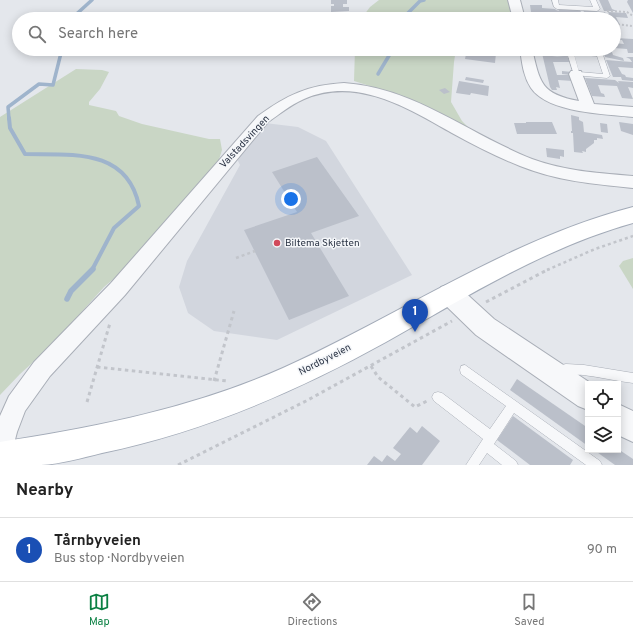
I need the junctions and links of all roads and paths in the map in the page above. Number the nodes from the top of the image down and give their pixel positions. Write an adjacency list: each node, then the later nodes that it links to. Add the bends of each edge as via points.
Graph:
1 (514, 0): 5 (street)
2 (555, 0): 4 (lane, via 557,7)
3 (593, 0): 4 (lane)
4 (597, 9): 6 (path, via 627,12)
5 (517, 12)
6 (633, 16)
7 (621, 25): 8 (path)
8 (633, 26)
9 (528, 56): 13 (street, via 534,81 540,90 557,100)
10 (571, 56): 12 (lane)
11 (600, 56): 12 (lane, via 607,76)
12 (576, 74): 13 (street)
13 (588, 106): 14 (street)
14 (633, 112)
15 (633, 182): 38 (street, Valstadsvingen, via 578,177 536,167 498,150 404,100 385,94 343,88 314,91 296,97 263,119 118,289 42,369 14,411)
16 (633, 215): 21 (main road, Nordbyveien, via 546,244)
17 (633, 236): 20 (path, via 565,261)
18 (254, 251): 19 (path)
19 (236, 258)
20 (482, 305)
21 (452, 307): 24 (path); 27 (street); 38 (main road, Nordbyveien, via 222,407 171,424 63,447)
22 (234, 311): 29 (path)
23 (111, 320): 25 (path)
24 (371, 366): 32 (path, via 378,377 415,406); 39 (path)
25 (97, 367): 29 (path); 33 (path)
26 (465, 370): 34 (lane)
27 (553, 374): 28 (lane, via 564,369); 31 (street)
28 (633, 378)
29 (214, 381): 30 (path)
30 (227, 381)
31 (585, 395)
32 (438, 397): 37 (lane)
33 (87, 402)
34 (513, 405): 37 (lane); 42 (lane)
35 (621, 420): 36 (street)
36 (633, 428)
37 (489, 441): 40 (lane); 41 (lane)
38 (0, 455)
39 (178, 465)
40 (472, 465)
41 (512, 465)
42 (596, 465)

